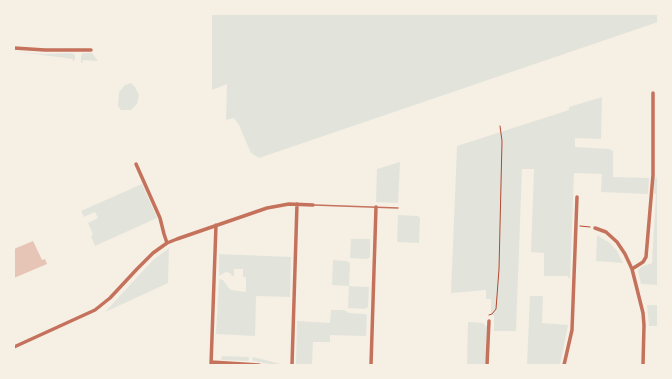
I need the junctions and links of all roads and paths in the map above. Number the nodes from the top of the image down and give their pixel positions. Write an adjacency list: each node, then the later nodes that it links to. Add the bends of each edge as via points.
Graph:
1 (14, 48): 2 (street)
2 (91, 50)
3 (653, 93): 15 (street, via 653,173 646,257)
4 (500, 126): 16 (path, via 502,141 498,277 496,309)
5 (136, 164): 14 (street, via 160,218)
6 (577, 197): 12 (street)
7 (297, 204): 8 (street); 11 (street, via 267,208); 21 (street)
8 (313, 205): 9 (lane)
9 (376, 207): 10 (lane); 22 (street)
10 (398, 208)
11 (216, 225): 14 (street); 19 (street)
12 (575, 225): 13 (path); 24 (street, via 572,330)
13 (595, 228): 15 (street, via 606,232 617,242)
14 (167, 243): 18 (street, via 153,253 95,310)
15 (632, 269): 25 (street, via 643,313)
16 (489, 315)
17 (489, 321): 23 (street)
18 (14, 347)
19 (211, 364): 20 (street)
20 (259, 365)
21 (292, 365)
22 (371, 365)
23 (487, 365)
24 (564, 365)
25 (643, 365)

